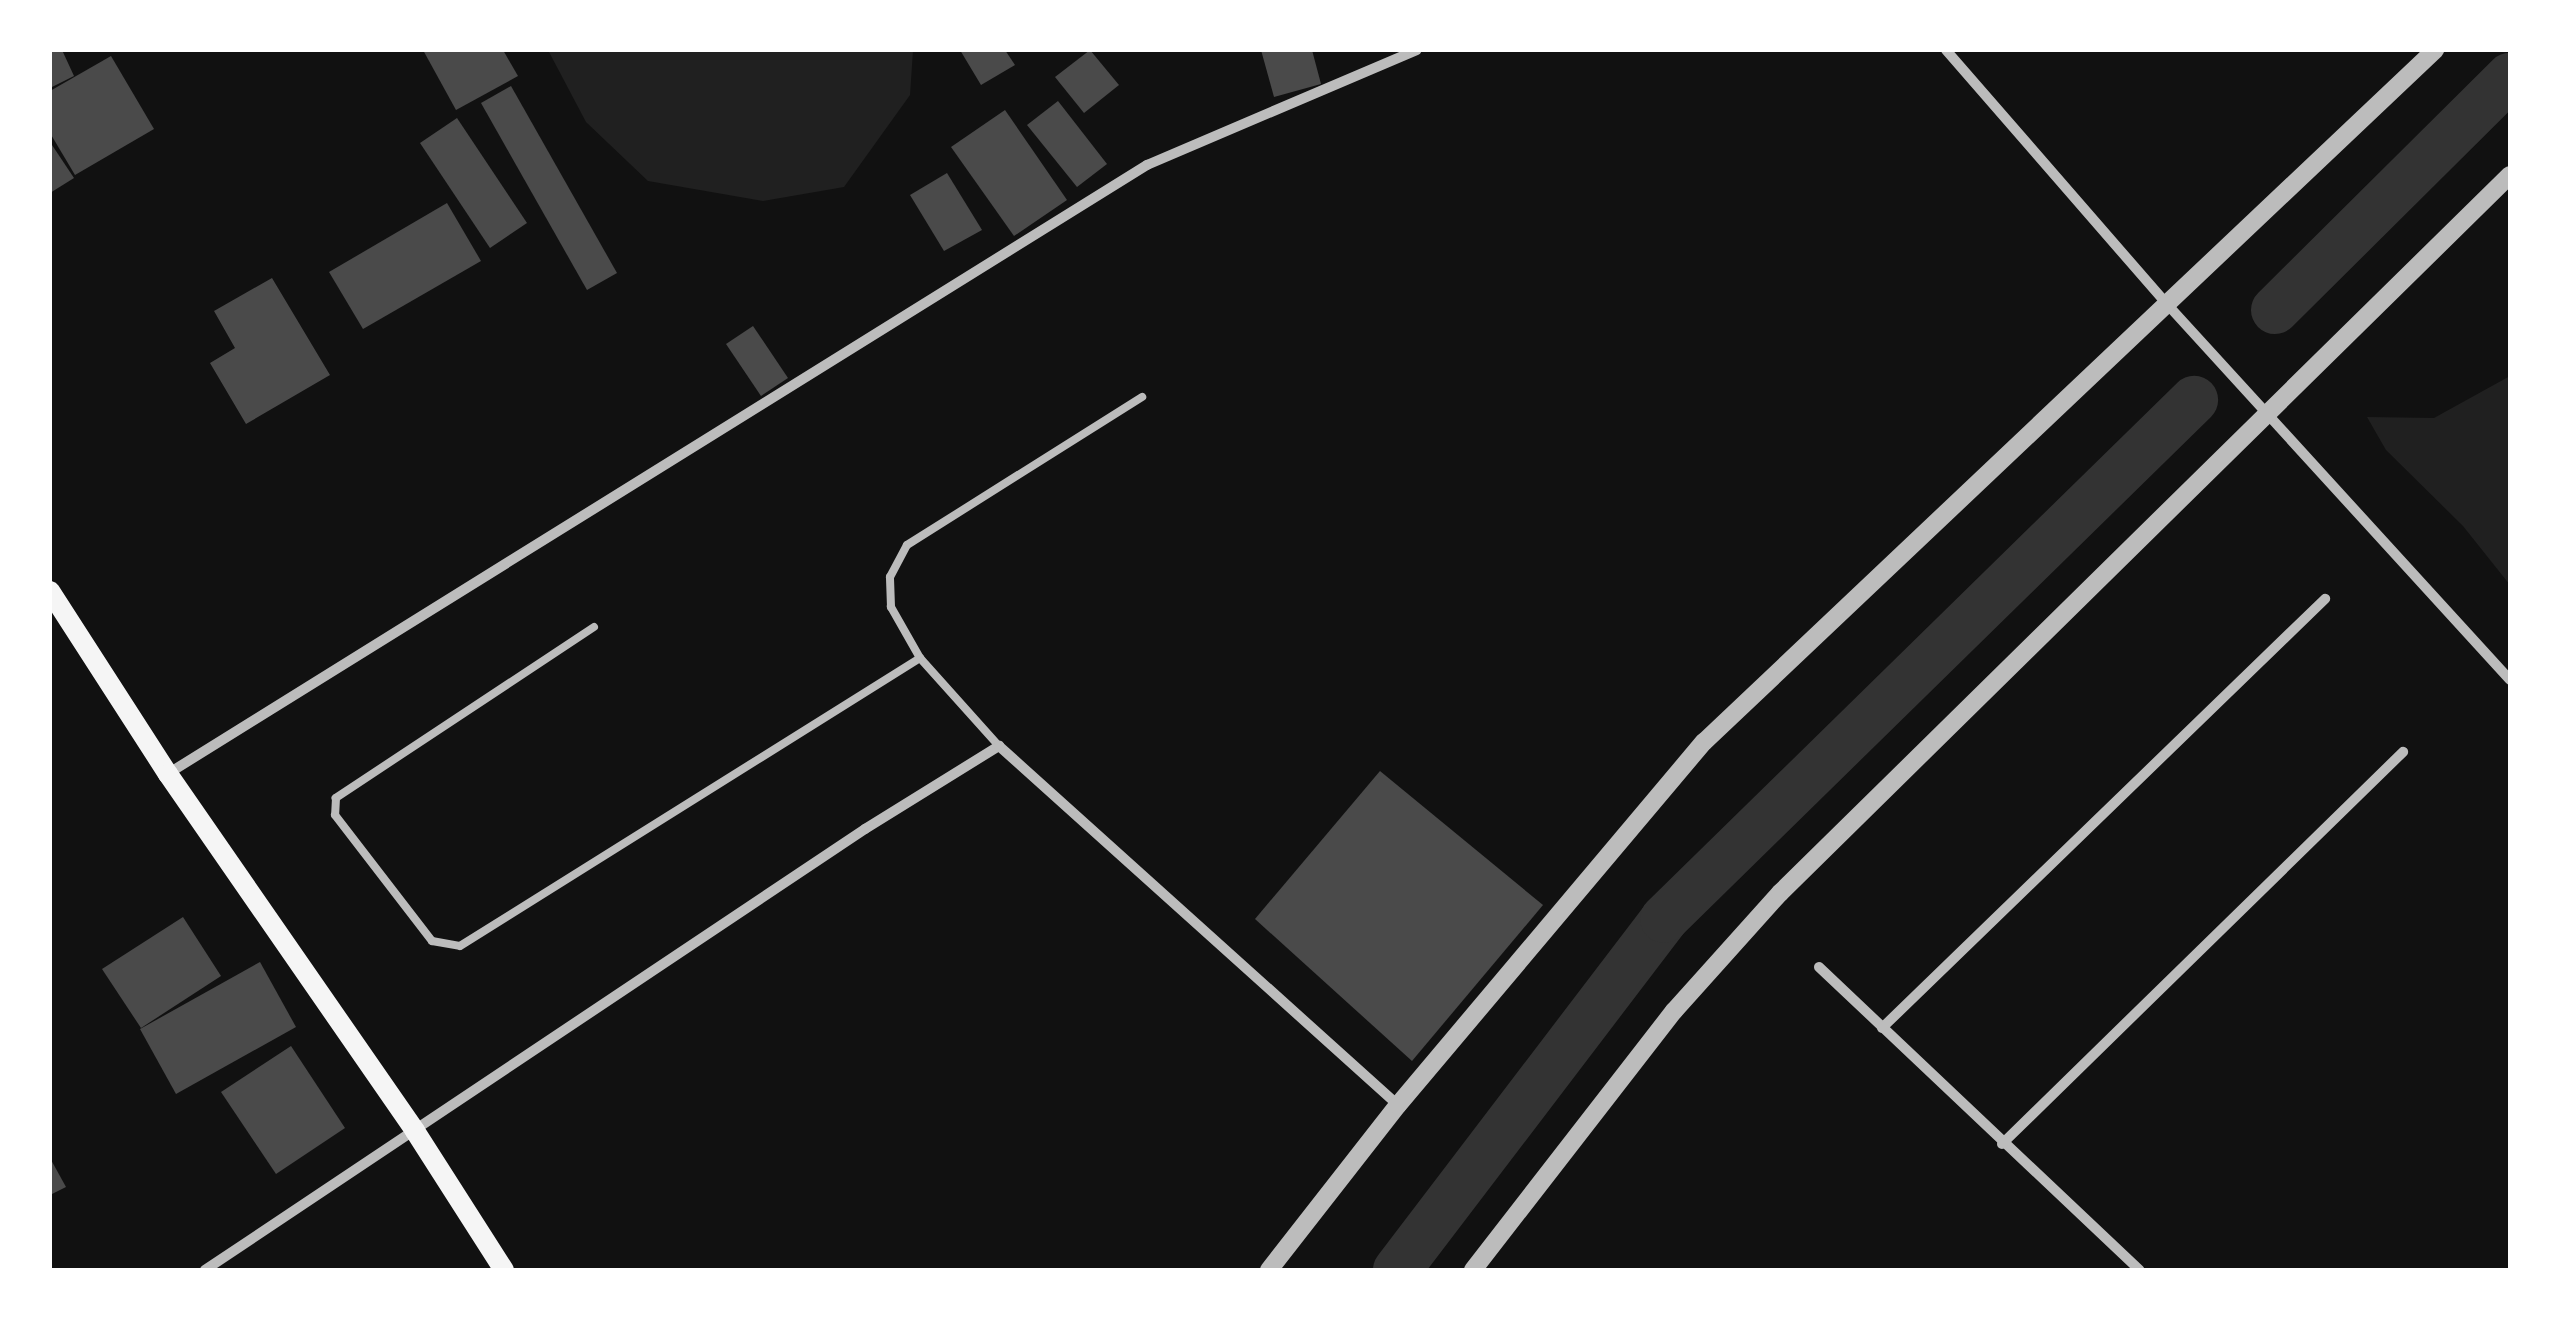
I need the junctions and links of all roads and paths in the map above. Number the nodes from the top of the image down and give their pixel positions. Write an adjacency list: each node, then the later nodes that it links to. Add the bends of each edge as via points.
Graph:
1 (1418, 50): 15 (street, via 1147,164)
2 (1946, 50): 5 (street)
3 (2435, 50): 5 (street)
4 (2510, 175): 7 (street)
5 (2166, 303): 7 (street); 18 (street, via 1704,742)
6 (1142, 397): 11 (lane, via 906,545 890,577 891,607)
7 (2267, 414): 12 (street); 24 (street, via 1780,893 1674,1012)
8 (50, 591): 15 (main road)
9 (2325, 599): 17 (street)
10 (594, 627): 11 (lane, via 336,798 335,815 432,941 460,946)
11 (920, 658): 13 (lane)
12 (2510, 680)
13 (998, 746): 18 (street); 19 (street)
14 (2404, 752): 20 (street)
15 (168, 774): 19 (main road)
16 (1819, 968): 17 (street)
17 (1882, 1028): 20 (street)
18 (1398, 1105): 23 (street)
19 (415, 1131): 21 (street); 22 (main road)
20 (2002, 1144): 25 (street)
21 (205, 1270)
22 (504, 1270)
23 (1269, 1270)
24 (1473, 1270)
25 (2140, 1270)

